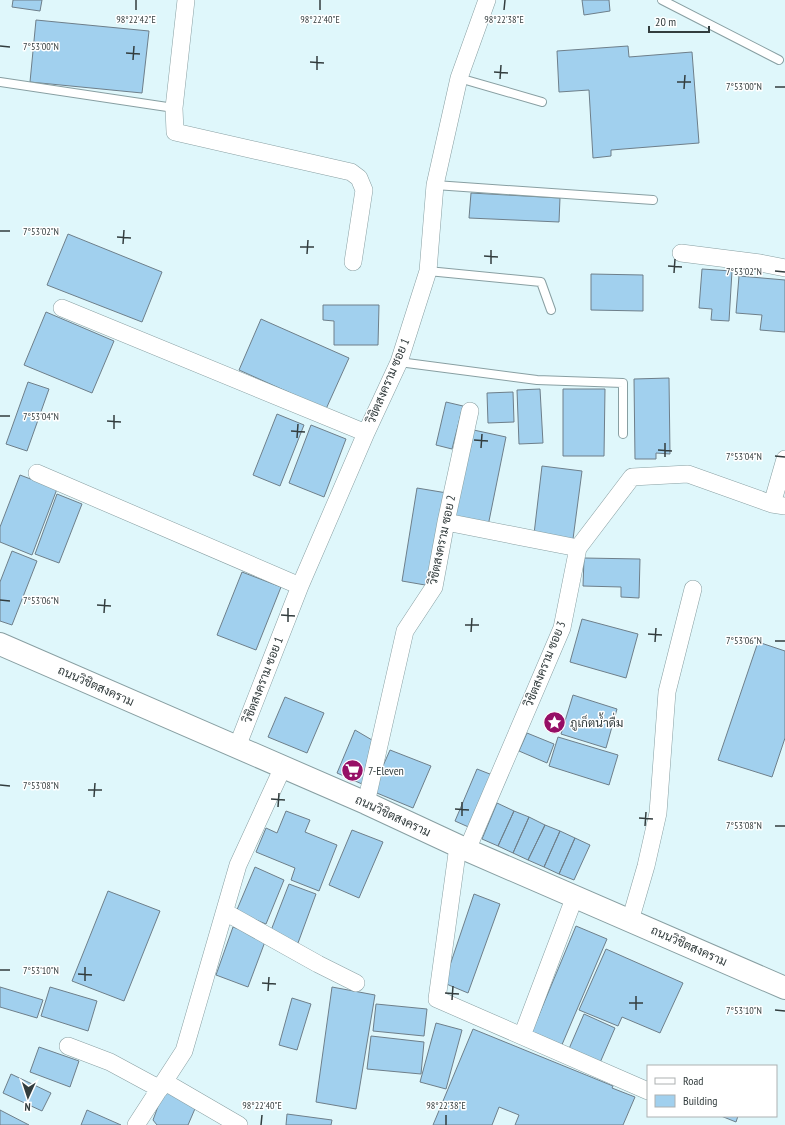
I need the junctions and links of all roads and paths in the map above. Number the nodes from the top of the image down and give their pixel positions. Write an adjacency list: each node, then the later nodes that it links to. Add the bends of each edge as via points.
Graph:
1 (186, 0): 8 (street)
2 (487, 0): 5 (street, วิชิตสงคราม ซอย 1)
3 (662, 0): 4 (lane)
4 (779, 60)
5 (459, 78): 7 (lane); 9 (street, วิชิตสงคราม ซอย 1)
6 (0, 82): 8 (lane)
7 (542, 102)
8 (174, 108): 12 (street, via 175,132 351,172 359,178 364,190)
9 (435, 185): 10 (lane); 14 (street, วิชิตสงคราม ซอย 1)
10 (653, 200)
11 (681, 253): 13 (street)
12 (353, 262)
13 (785, 268)
14 (428, 271): 16 (lane, via 540,282); 17 (street, วิชิตสงคราม ซอย 1)
15 (62, 308): 19 (street)
16 (551, 310)
17 (399, 362): 19 (street, วิชิตสงคราม ซอย 1); 20 (lane, via 537,380 623,383)
18 (470, 411): 24 (street, วิชิตสงคราม ซอย 2)
19 (366, 433): 26 (street, วิชิตสงคราม ซอย 1)
20 (623, 434)
21 (785, 459): 23 (street)
22 (37, 473): 26 (street)
23 (778, 505): 25 (street, วิชิตสงคราม ซอย 3, via 688,474 632,477)
24 (446, 522): 25 (street); 31 (street, วิชิตสงคราม ซอย 2, via 434,588 405,631)
25 (578, 548): 32 (street, วิชิตสงคราม ซอย 3, via 562,628)
26 (300, 586): 29 (street, วิชิตสงคราม ซอย 1)
27 (693, 589): 35 (street, via 667,692 658,813)
28 (0, 644): 29 (street, ถนนวิชิตสงคราม)
29 (237, 747): 30 (street, ถนนวิชิตสงคราม)
30 (283, 767): 31 (street, ถนนวิชิตสงคราม); 34 (street, via 238,865)
31 (366, 803): 32 (street, ถนนวิชิตสงคราม)
32 (463, 848): 33 (street, ถนนวิชิตสงคราม); 38 (street, วิชิตสงคราม ซอย 3, via 437,999)
33 (575, 896): 35 (street, ถนนวิชิตสงคราม); 38 (street)
34 (225, 912): 36 (street); 40 (street, via 184,1051)
35 (630, 921): 37 (street, ถนนวิชิตสงคราม)
36 (356, 983)
37 (785, 988)
38 (522, 1036): 41 (street)
39 (68, 1046): 40 (street)
40 (162, 1086): 42 (street); 43 (street)
41 (647, 1091)
42 (141, 1122)
43 (239, 1125)

